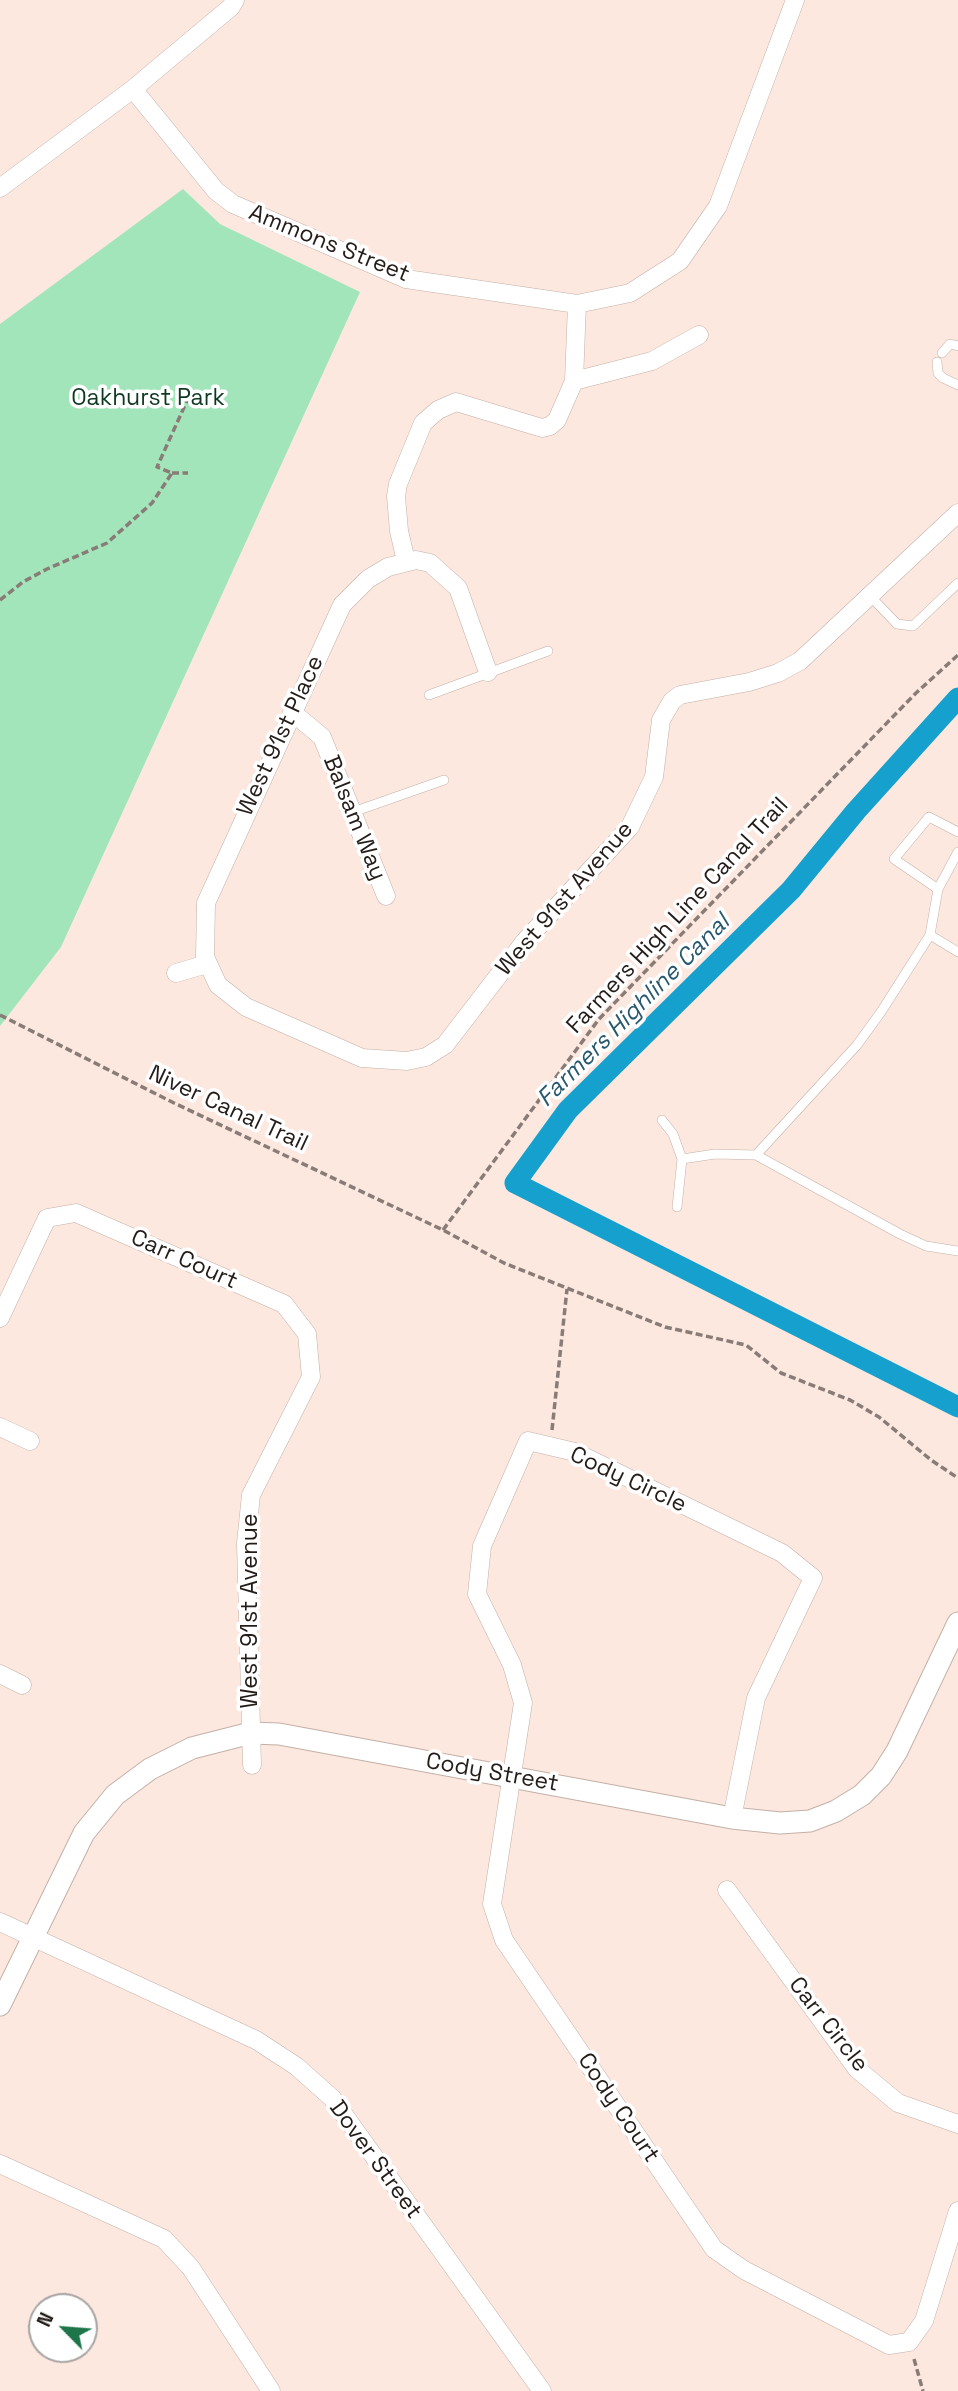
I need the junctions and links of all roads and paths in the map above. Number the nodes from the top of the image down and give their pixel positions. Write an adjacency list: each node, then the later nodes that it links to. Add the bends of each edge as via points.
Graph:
1 (235, 0): 3 (street)
2 (795, 0): 5 (street, Ammons Street, via 718,206 680,261 630,293)
3 (133, 89): 4 (street); 5 (street, Ammons Street, via 216,191 233,204 406,279)
4 (0, 188)
5 (576, 304): 10 (street)
6 (699, 335): 10 (street, via 640,365)
7 (958, 346): 8 (lane, via 950,344)
8 (942, 353)
9 (937, 362): 11 (lane, via 938,373)
10 (573, 381): 16 (street, via 557,420 542,428 456,402 429,416 396,496)
11 (958, 385)
12 (191, 391): 13 (path, via 157,467)
13 (172, 473): 14 (path); 19 (path, via 144,511 107,543 47,569)
14 (188, 473)
15 (958, 513): 18 (street, West 91st Avenue)
16 (406, 561): 22 (street, via 430,563 458,587); 24 (street, West 91st Place, via 368,579 342,605)
17 (958, 583): 18 (lane, via 913,626 897,624)
18 (870, 596): 33 (street, West 91st Avenue, via 817,648 778,673 680,695 673,701 661,720 653,777 630,827 524,941 465,1023 426,1057 407,1061 362,1058 312,1038 246,1007 218,985)
19 (0, 600)
20 (548, 651): 22 (lane)
21 (958, 655): 40 (path, Farmers High Line Canal Trail, via 599,1019)
22 (488, 672): 23 (lane)
23 (429, 695)
24 (292, 712): 26 (street, Balsam Way, via 322,737); 33 (street, West 91st Place, via 206,903 203,943)
25 (444, 780): 26 (lane)
26 (354, 812): 30 (street, Balsam Way)
27 (958, 832): 29 (lane, via 929,817 894,859)
28 (958, 852): 29 (lane)
29 (938, 889): 31 (lane)
30 (386, 896)
31 (930, 935): 32 (lane); 37 (lane, via 858,1045)
32 (958, 952)
33 (207, 964): 34 (street)
34 (176, 973)
35 (0, 1015): 40 (path, Niver Canal Trail, via 174,1104)
36 (662, 1121): 38 (lane, via 673,1134)
37 (756, 1155): 38 (lane); 41 (lane, via 900,1234)
38 (682, 1159): 39 (lane)
39 (677, 1207)
40 (443, 1230): 42 (path, via 504,1263)
41 (958, 1251)
42 (567, 1289): 47 (path); 48 (path, via 665,1327 746,1345 781,1373 850,1400 879,1417)
43 (0, 1318): 44 (street, Carr Court, via 47,1218 76,1213 284,1304)
44 (307, 1335): 52 (street, West 91st Avenue, via 311,1377 251,1496 246,1543)
45 (0, 1427): 46 (street)
46 (30, 1441)
47 (551, 1445): 54 (street, Cody Circle, via 528,1440 482,1546 477,1594 512,1665 523,1703); 55 (street, Cody Circle, via 575,1452 782,1553 813,1578 756,1698)
48 (958, 1478)
49 (956, 1632): 55 (street, Cody Street, via 897,1751 862,1795 810,1821)
50 (0, 1674): 51 (street)
51 (22, 1685)
52 (251, 1733): 53 (street, West 91st Avenue); 54 (street, Cody Street, via 279,1734); 58 (street, West 91st Avenue, via 192,1748 150,1769 115,1795 84,1833)
53 (252, 1765)
54 (512, 1776): 55 (street, Cody Street); 63 (street, Cody Court, via 492,1904 504,1940 714,2249 744,2270 889,2345)
55 (732, 1818)
56 (727, 1890): 60 (street, Carr Circle, via 857,2069 898,2102)
57 (0, 1922): 58 (street, Dover Street)
58 (32, 1938): 59 (street, West 91st Avenue); 65 (street, Dover Street, via 256,2040 296,2066 332,2098)
59 (0, 2005)
60 (958, 2124)
61 (0, 2164): 64 (street, via 164,2239 191,2268)
62 (958, 2211): 63 (street, via 923,2321)
63 (909, 2342): 66 (path)
64 (271, 2391)
65 (542, 2391)
66 (923, 2391)

